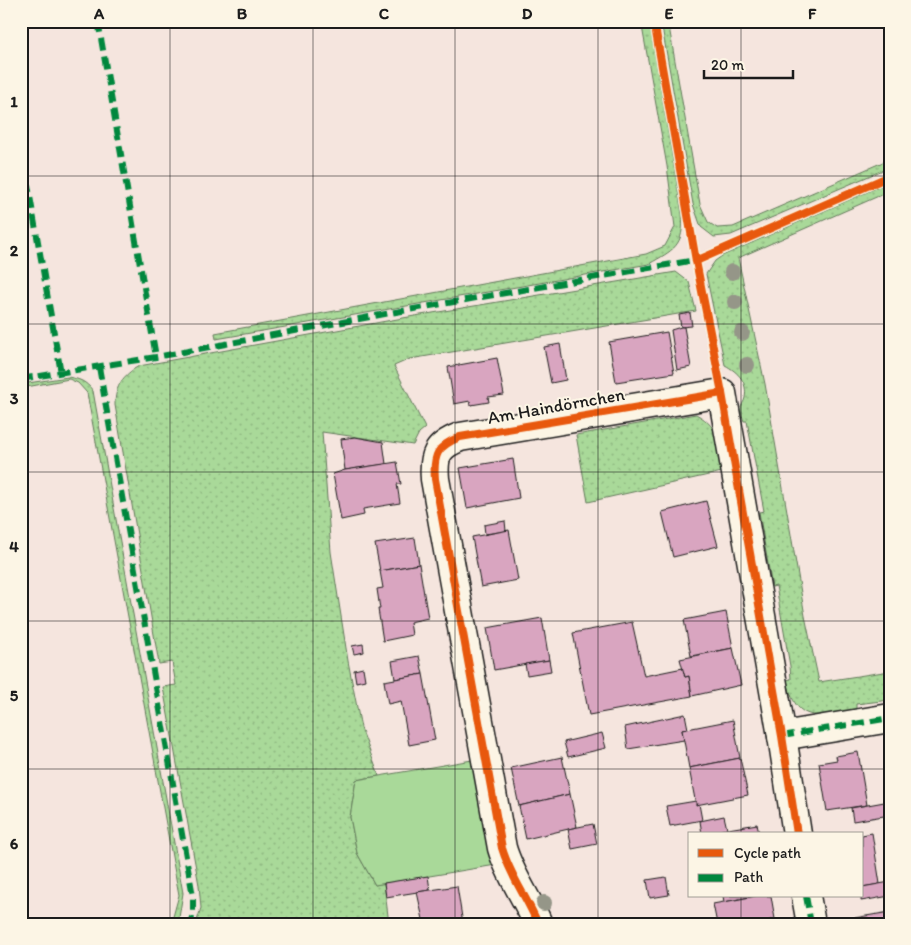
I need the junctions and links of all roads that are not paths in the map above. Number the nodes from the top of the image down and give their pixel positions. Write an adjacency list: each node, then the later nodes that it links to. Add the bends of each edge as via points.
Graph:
1 (890, 718): 2 (street)
2 (782, 736): 3 (street, Am Haindörnchen); 5 (street, Am Haindörnchen, via 722,393 460,437 446,443 437,454 435,479 502,848)
3 (797, 832)
4 (806, 898): 6 (street)
5 (538, 924)
6 (811, 924)

